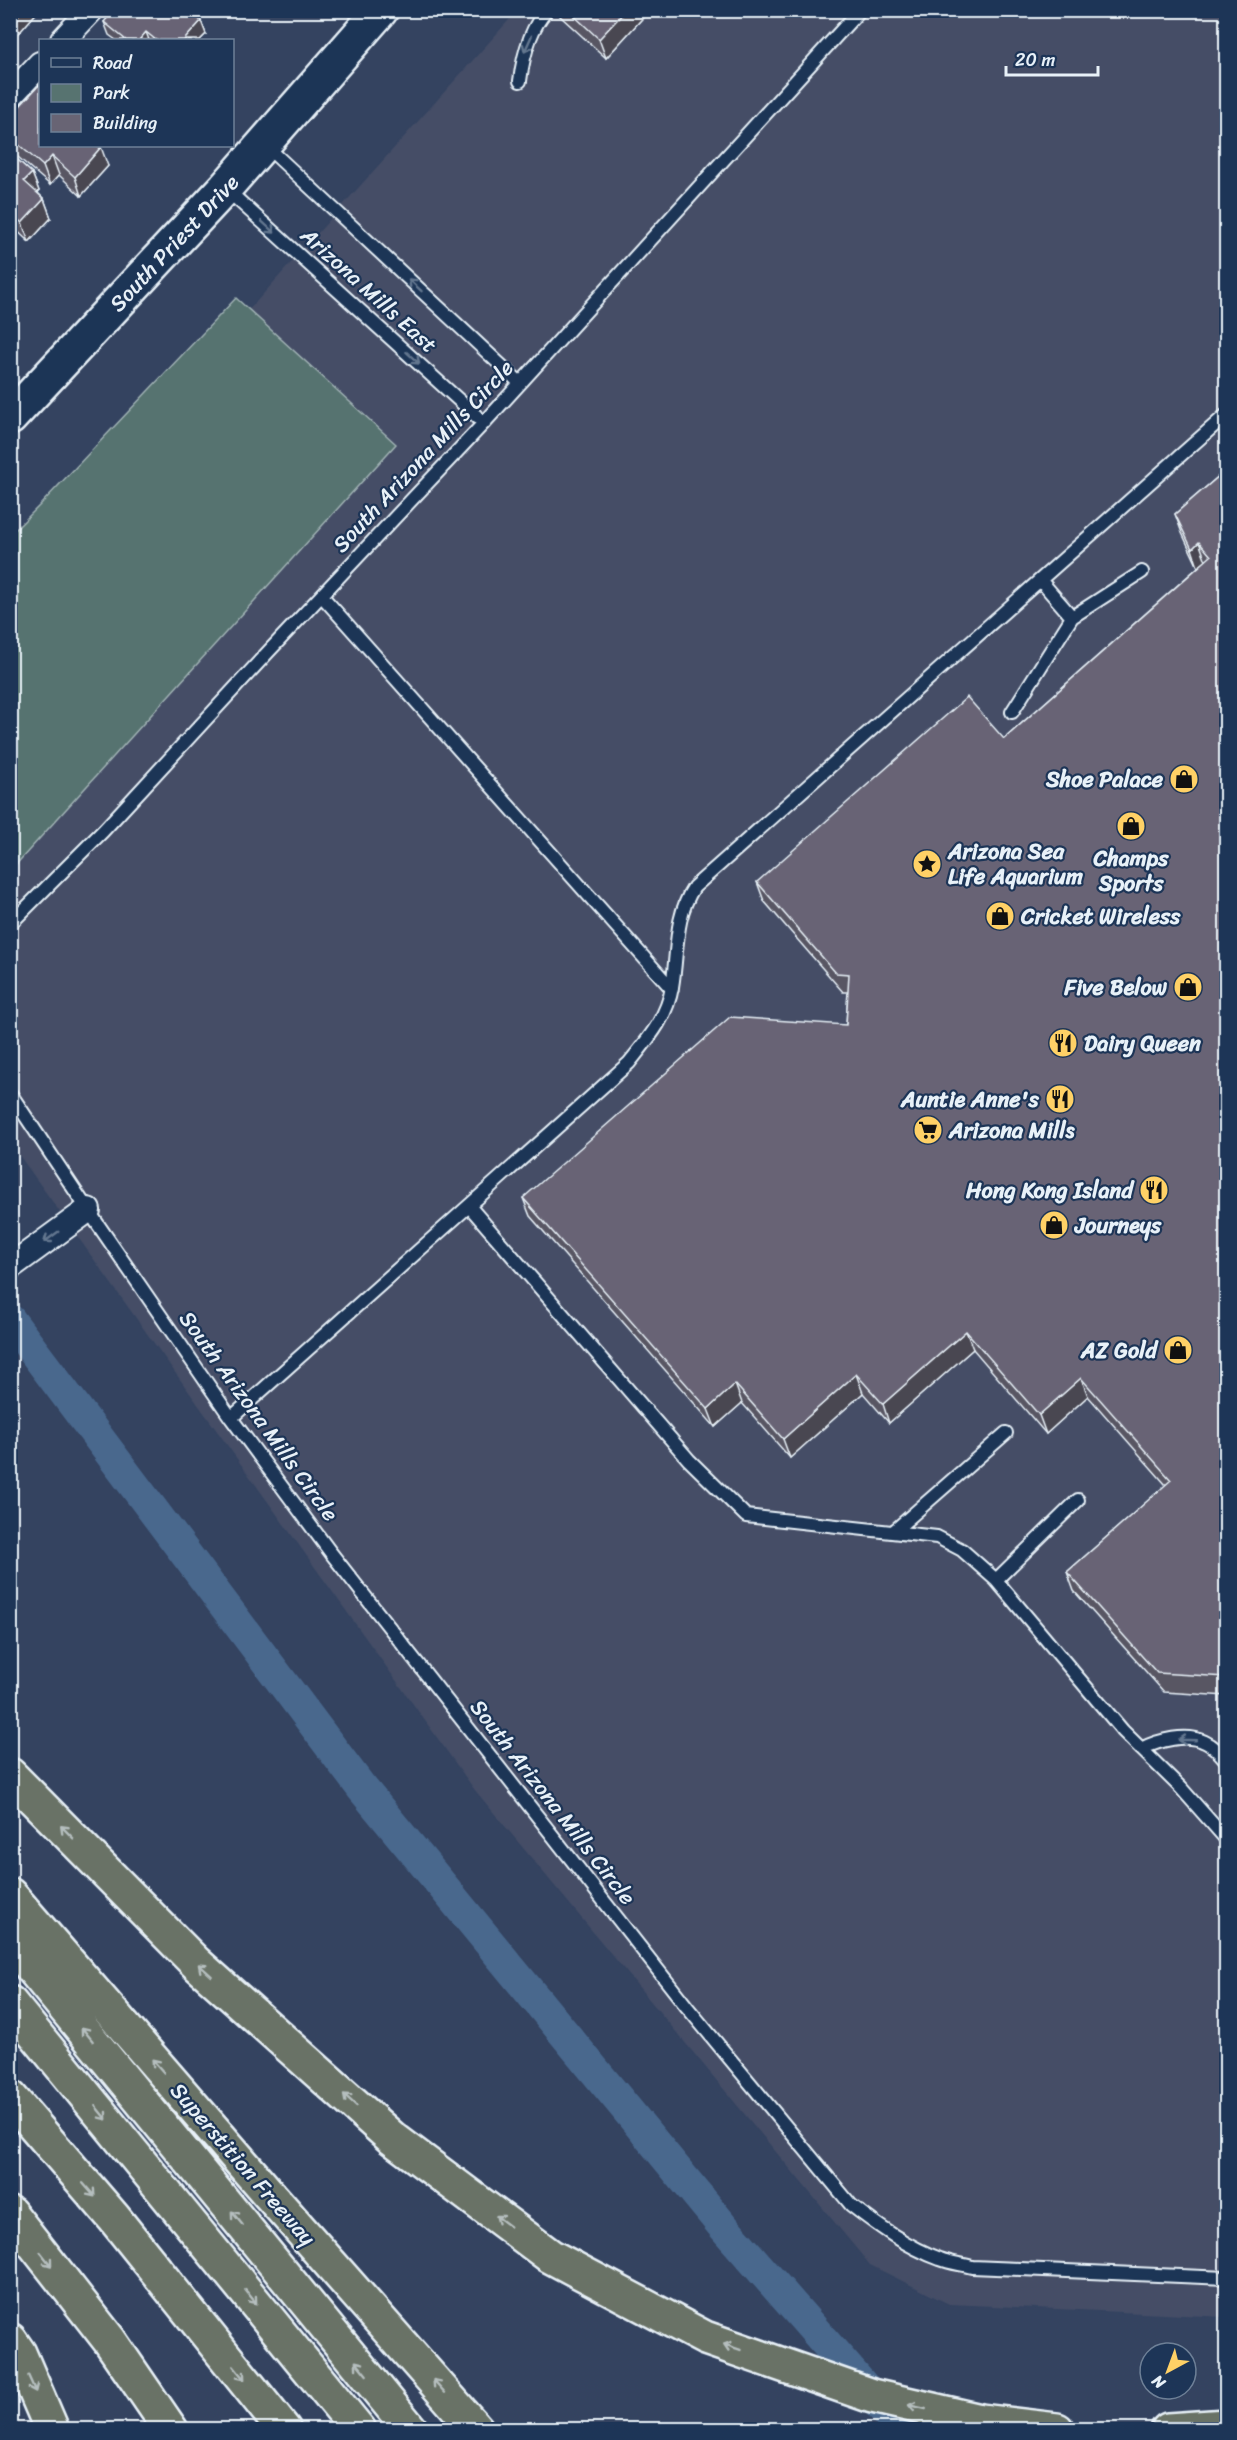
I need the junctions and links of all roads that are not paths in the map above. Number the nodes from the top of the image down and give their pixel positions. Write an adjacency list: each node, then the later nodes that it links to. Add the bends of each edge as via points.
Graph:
1 (91, 10): 5 (street)
2 (381, 10): 9 (main road, South Priest Drive)
3 (547, 10): 7 (lane, one-way to 7, via 523,57)
4 (860, 10): 11 (lane, South Arizona Mills Circle)
5 (64, 39)
6 (39, 65): 8 (street)
7 (520, 81)
8 (14, 87)
9 (264, 144): 10 (main road, South Priest Drive); 11 (lane, Arizona Mills East, one-way to 9)
10 (225, 188): 12 (main road, South Priest Drive); 14 (lane, Arizona Mills East, one-way to 14)
11 (519, 382): 14 (lane, South Arizona Mills Circle)
12 (15, 406)
13 (1227, 415): 16 (lane)
14 (484, 423): 17 (lane, South Arizona Mills Circle)
15 (1142, 572): 18 (lane)
16 (1040, 580): 18 (lane); 21 (lane, via 694,887 678,927)
17 (322, 596): 20 (lane, South Arizona Mills Circle, via 104,831); 21 (lane)
18 (1072, 617): 19 (lane)
19 (1012, 712)
20 (10, 924)
21 (672, 989): 23 (lane, via 658,1027 629,1063)
22 (10, 1093): 24 (lane, South Arizona Mills Circle)
23 (469, 1206): 26 (lane); 29 (lane, via 689,1460 746,1516)
24 (88, 1210): 25 (street, one-way to 25); 26 (lane, South Arizona Mills Circle)
25 (13, 1265)
26 (231, 1418): 40 (lane, South Arizona Mills Circle, via 483,1749 709,2034 851,2205 904,2241 940,2259 972,2267)
27 (1006, 1433): 29 (lane)
28 (1078, 1500): 30 (lane)
29 (894, 1531): 30 (lane, via 937,1537 962,1550)
30 (996, 1580): 31 (lane)
31 (1141, 1749): 32 (lane, one-way to 31, via 1204,1741 1159,1740); 34 (lane)
32 (1227, 1760)
33 (10, 1775): 49 (highway, one-way to 33, via 981,2421 872,2397 705,2338 550,2256 392,2138 196,1963)
34 (1227, 1839)
35 (10, 1895): 48 (highway, Superstition Freeway, one-way to 35)
36 (10, 1941): 47 (highway, one-way to 36)
37 (10, 2003): 46 (highway, one-way to 46)
38 (10, 2097): 45 (highway, one-way to 45, via 121,2227)
39 (10, 2213): 44 (highway, one-way to 44, via 110,2342)
40 (1227, 2278)
41 (10, 2340): 43 (highway, one-way to 43)
42 (1227, 2426): 50 (highway)
43 (52, 2430)
44 (171, 2430)
45 (284, 2430)
46 (359, 2430)
47 (411, 2430)
48 (477, 2430)
49 (1057, 2430)
50 (1168, 2430)

